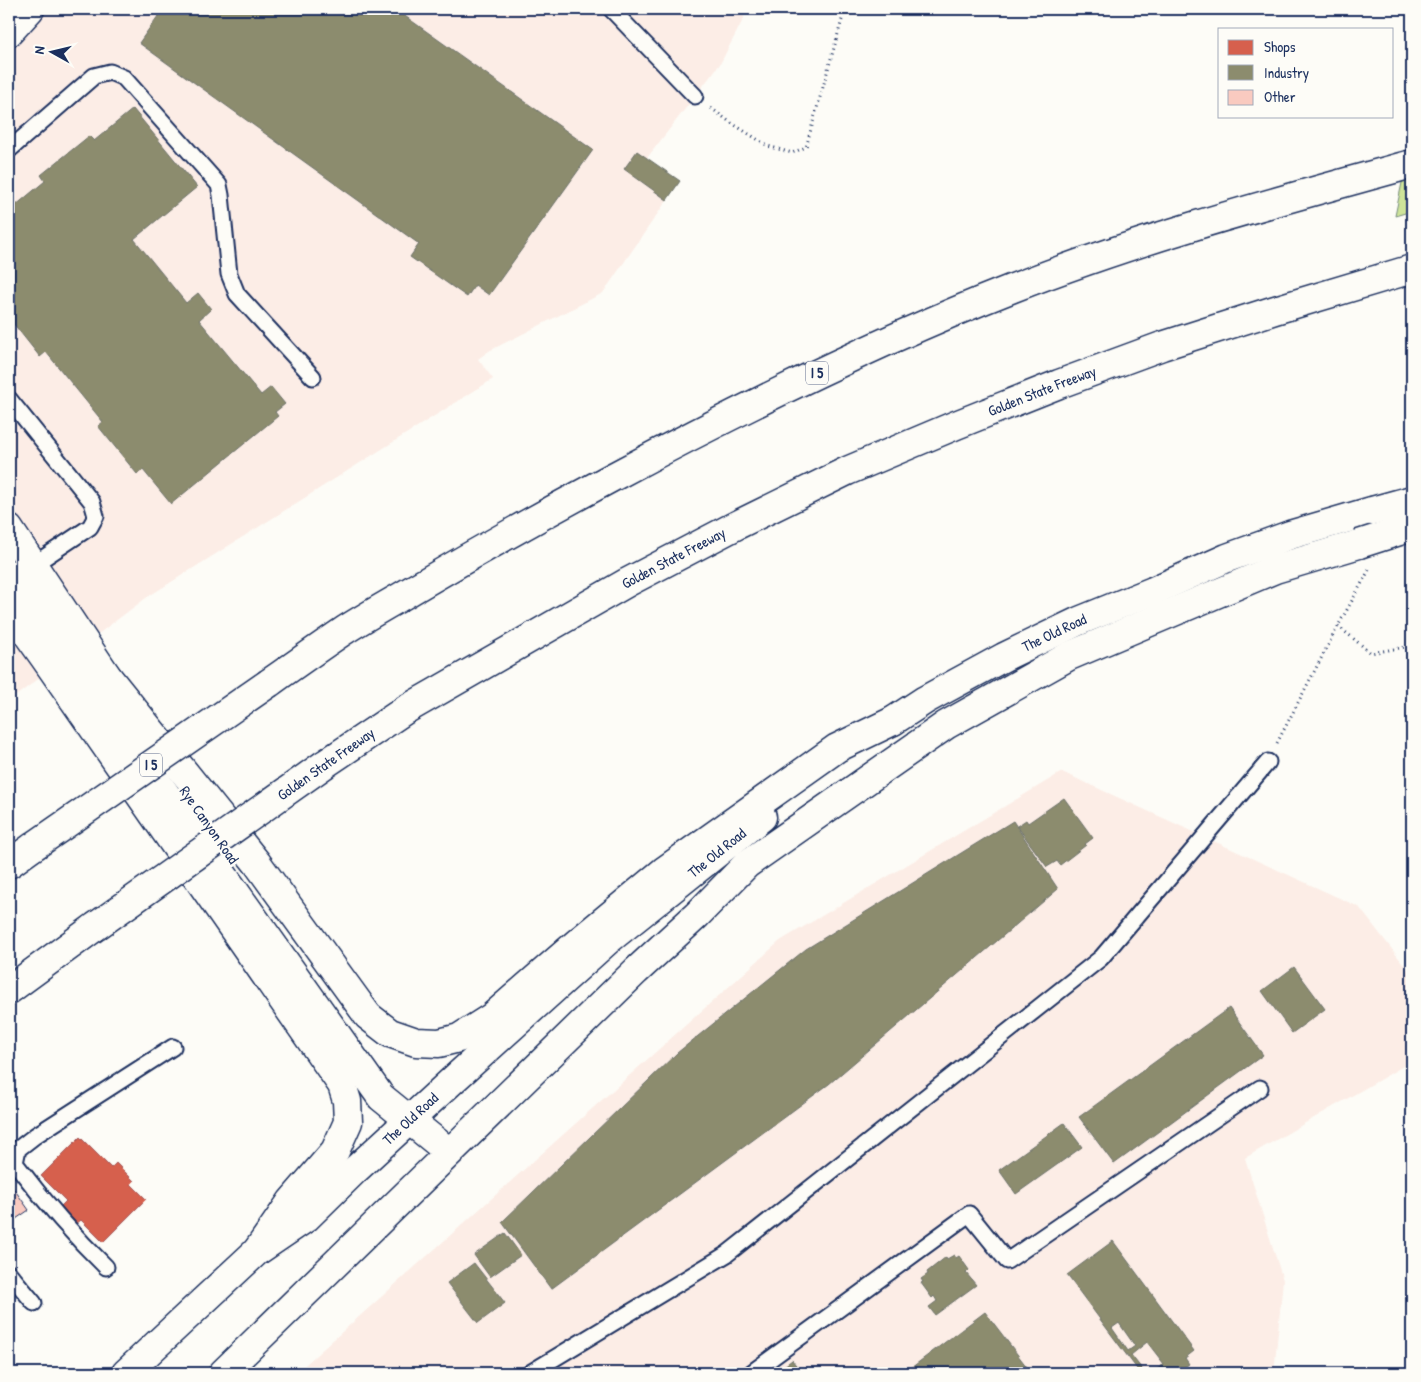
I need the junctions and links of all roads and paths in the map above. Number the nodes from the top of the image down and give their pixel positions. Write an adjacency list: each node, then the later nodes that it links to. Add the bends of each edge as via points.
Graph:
1 (30, 9): 4 (main road)
2 (610, 9): 5 (lane)
3 (846, 9): 5 (path, via 806,146 792,153 768,146)
4 (9, 32)
5 (695, 96)
6 (9, 150): 9 (lane, via 94,76 110,72 124,78 218,185 229,274 237,294)
7 (1411, 164): 22 (main road, I 5, bridge, via 1131,246 1014,288 875,347 694,433 458,563 344,631)
8 (1400, 272): 23 (main road, Golden State Freeway, bridge, via 1162,346 1059,384 847,471 737,525 628,582 405,710)
9 (313, 377)
10 (9, 400): 15 (lane, via 92,502 96,516 90,527)
11 (1412, 500): 20 (main road, The Old Road, bridge, via 1290,535 1079,621 987,666)
12 (1412, 527): 14 (main road, The Old Road, bridge)
13 (9, 529): 15 (main road, Rye Canyon Road)
14 (1365, 555): 17 (path); 27 (main road, The Old Road, via 1275,568 1069,656 946,724 747,864)
15 (21, 570): 19 (main road, Rye Canyon Road); 26 (main road, Rye Canyon Road, via 381,1097)
16 (13, 623): 28 (main road, via 107,748 342,1085 348,1122 335,1151 290,1202)
17 (1338, 626): 18 (path, via 1371,653); 21 (path)
18 (1412, 646)
19 (102, 670): 20 (main road, via 257,863 368,1016 390,1033 416,1042 439,1043 459,1038 492,1017 664,871 837,748); 26 (main road, Rye Canyon Road, via 395,1092)
20 (893, 721): 26 (main road, The Old Road, via 762,817 607,942)
21 (1268, 762): 34 (lane, via 1101,958 727,1254)
22 (9, 864)
23 (9, 990)
24 (173, 1047): 29 (lane, via 18,1149 15,1163)
25 (1260, 1088): 35 (lane, via 1007,1261 969,1214)
26 (410, 1120): 27 (main road, Rye Canyon Road); 28 (main road, The Old Road, via 306,1218)
27 (449, 1152): 33 (main road, The Old Road)
28 (256, 1252): 32 (main road, The Old Road)
29 (106, 1267)
30 (9, 1273): 31 (lane)
31 (34, 1303)
32 (126, 1373)
33 (223, 1373)
34 (530, 1373)
35 (751, 1373)

